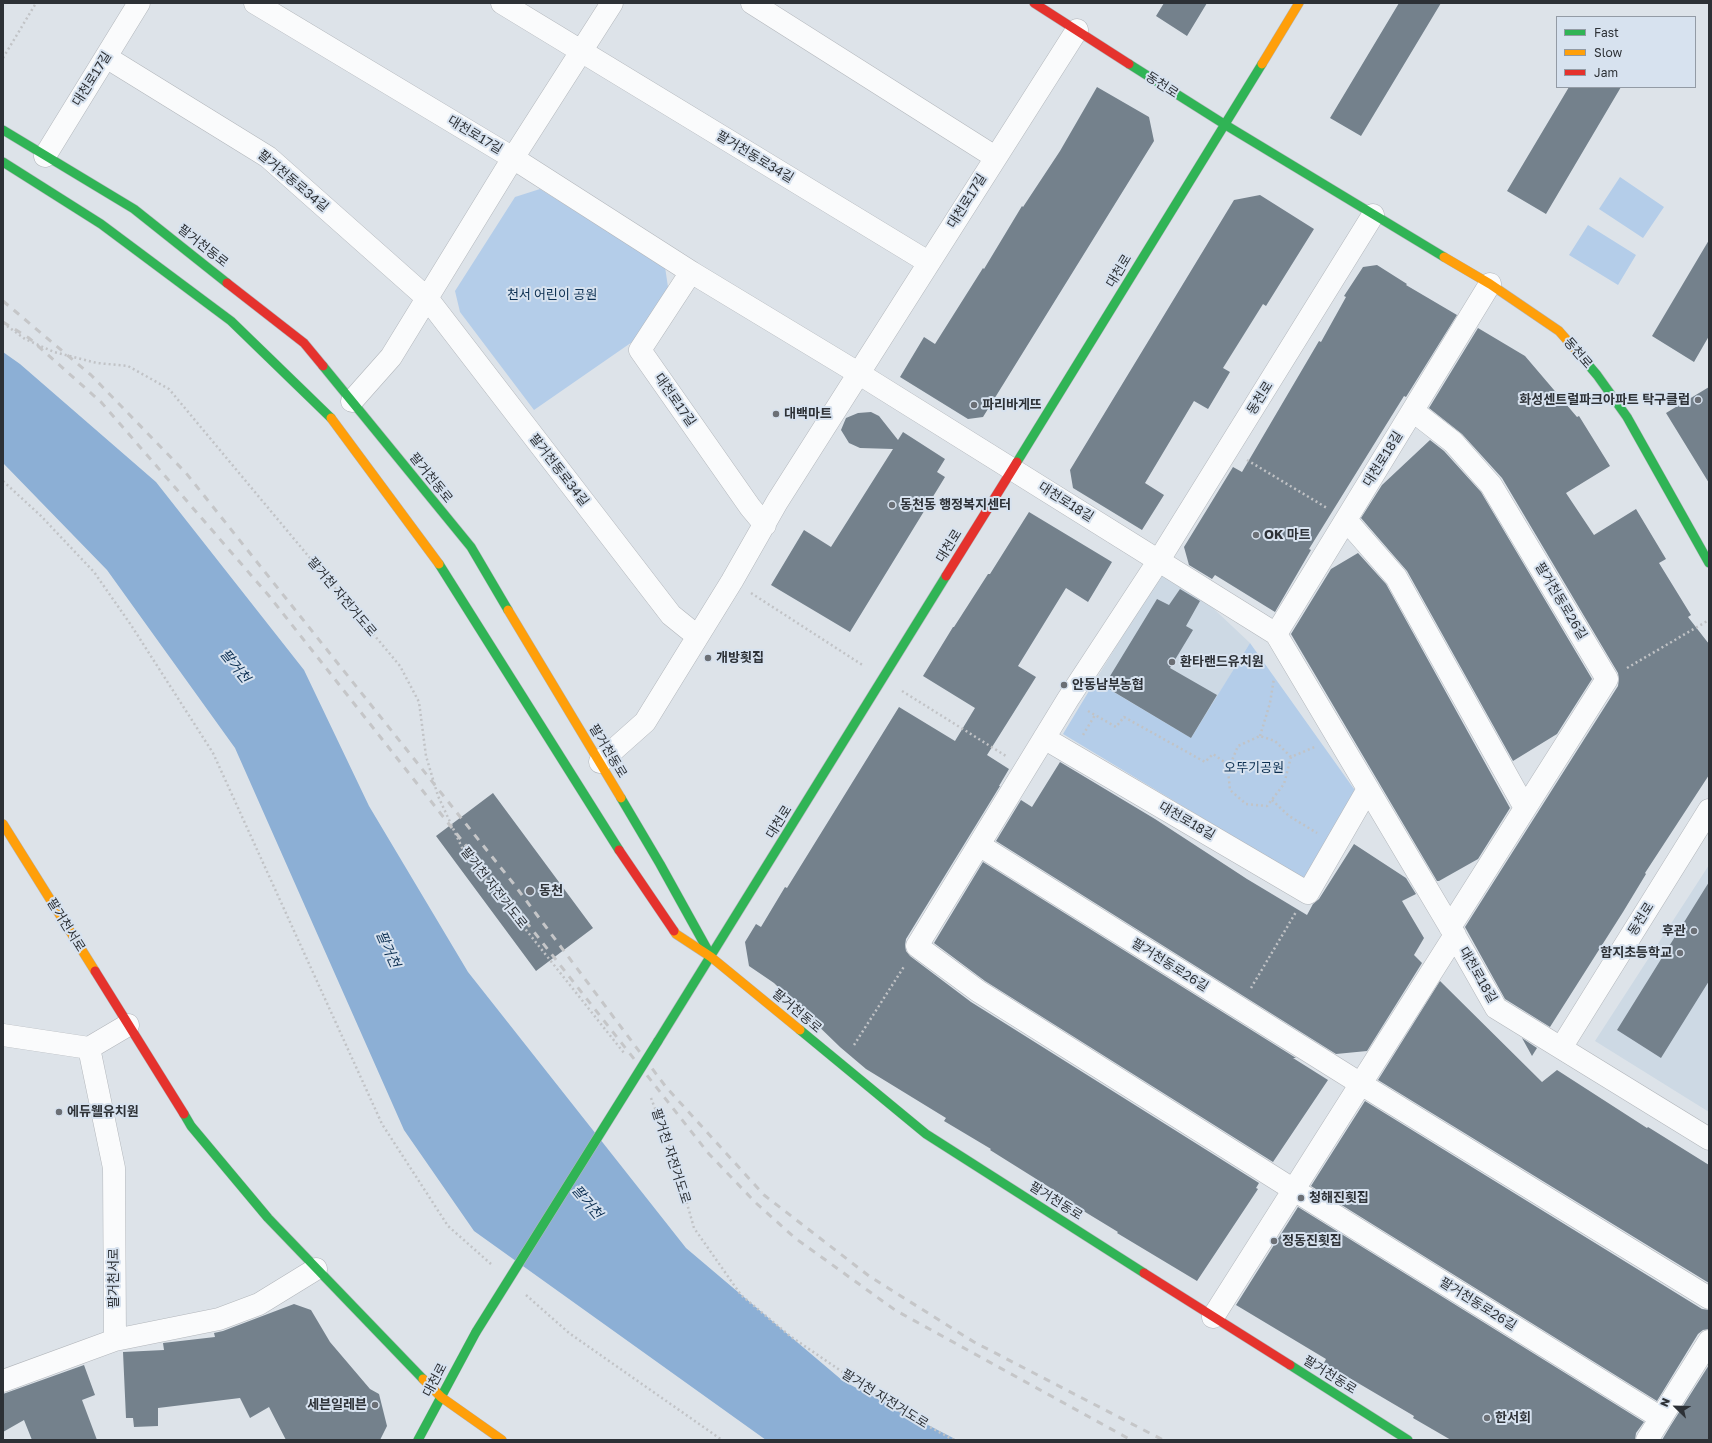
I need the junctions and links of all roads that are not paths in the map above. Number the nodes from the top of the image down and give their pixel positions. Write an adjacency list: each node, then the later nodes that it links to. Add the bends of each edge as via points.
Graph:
1 (139, 3): 10 (street, 대천로17길)
2 (255, 3): 15 (street, 대천로17길)
3 (502, 3): 9 (street, 팔거천동로34길)
4 (612, 3): 9 (street)
5 (752, 3): 14 (street)
6 (1034, 3): 8 (main road, 동천로)
7 (1298, 3): 11 (main road, 대천로)
8 (1077, 30): 11 (main road, 동천로); 14 (street, 대천로17길)
9 (581, 52): 15 (street); 18 (street, 팔거천동로34길)
10 (106, 57): 13 (street, 대천로17길); 21 (street, 팔거천동로34길, via 268,157)
11 (1224, 124): 17 (main road, 동천로); 25 (main road, 대천로)
12 (3, 130): 13 (main road, 팔거천동로)
13 (45, 156): 23 (main road, 팔거천동로, via 134,209 304,343)
14 (995, 157): 18 (street, 대천로17길)
15 (513, 158): 19 (street, 대천로17길); 21 (street)
16 (3, 162): 40 (main road, 팔거천동로, via 101,224 231,321 330,417 434,555 636,877 676,934)
17 (1374, 215): 20 (main road, 동천로); 28 (street, 동천로)
18 (928, 262): 22 (street, 대천로17길)
19 (691, 272): 22 (street, 대천로17길); 27 (street, 대천로17길, via 640,350)
20 (1490, 284): 24 (street, 대천로18길); 29 (main road, 동천로, via 1559,331 1597,375 1627,417)
21 (426, 298): 23 (street, via 391,357); 30 (street, 팔거천동로34길, via 671,615)
22 (858, 373): 25 (street, 대천로17길); 27 (street, 대천로17길)
23 (352, 401): 33 (main road, 팔거천동로, via 471,547)
24 (1413, 411): 26 (street, 대천로18길); 35 (street, 팔거천동로26길, via 1453,442 1491,485 1607,679)
25 (1013, 469): 28 (street, 대천로18길); 40 (main road, 대천로)
26 (1346, 520): 31 (street, 대천로18길); 35 (street, via 1396,577)
27 (765, 525): 30 (street, 대천로17길)
28 (1159, 560): 31 (street, 대천로18길); 32 (street)
29 (1709, 563)
30 (697, 636): 33 (street, 대천로17길, via 645,722)
31 (1278, 637): 34 (street, 대천로18길)
32 (1044, 738): 34 (street, 대천로18길, via 1308,893); 38 (street)
33 (600, 762): 40 (main road, 팔거천동로)
34 (1368, 789): 39 (street, 대천로18길)
35 (1525, 808): 39 (street)
36 (1709, 810): 44 (street, 동천로)
37 (3, 824): 41 (main road, 팔거천서로)
38 (979, 845): 45 (street, 팔거천동로26길); 47 (street, 팔거천동로26길, via 917,946 978,991)
39 (1453, 931): 44 (street, 대천로18길, via 1496,1008); 45 (street)
40 (711, 957): 50 (main road, 팔거천동로, via 926,1134); 54 (main road, 대천로, bridge, via 476,1332)
41 (128, 1025): 43 (street); 48 (main road, 팔거천서로, via 192,1126 268,1218)
42 (3, 1035): 43 (street)
43 (89, 1048): 51 (street, 팔거천서로, via 114,1168)
44 (1561, 1048): 46 (street, 대천로18길)
45 (1360, 1084): 47 (street); 49 (street, 팔거천동로26길)
46 (1709, 1139)
47 (1294, 1190): 50 (street); 55 (street, 팔거천동로26길)
48 (316, 1269): 51 (street, via 259,1304 219,1319); 54 (main road, 팔거천서로)
49 (1709, 1298)
50 (1213, 1317): 58 (main road, 팔거천동로)
51 (115, 1340): 53 (street)
52 (1709, 1341): 55 (street)
53 (3, 1381)
54 (440, 1397): 56 (main road, 대천로); 57 (main road, 팔거천서로)
55 (1661, 1418): 59 (street)
56 (418, 1440)
57 (502, 1440)
58 (1408, 1440)
59 (1647, 1440)

